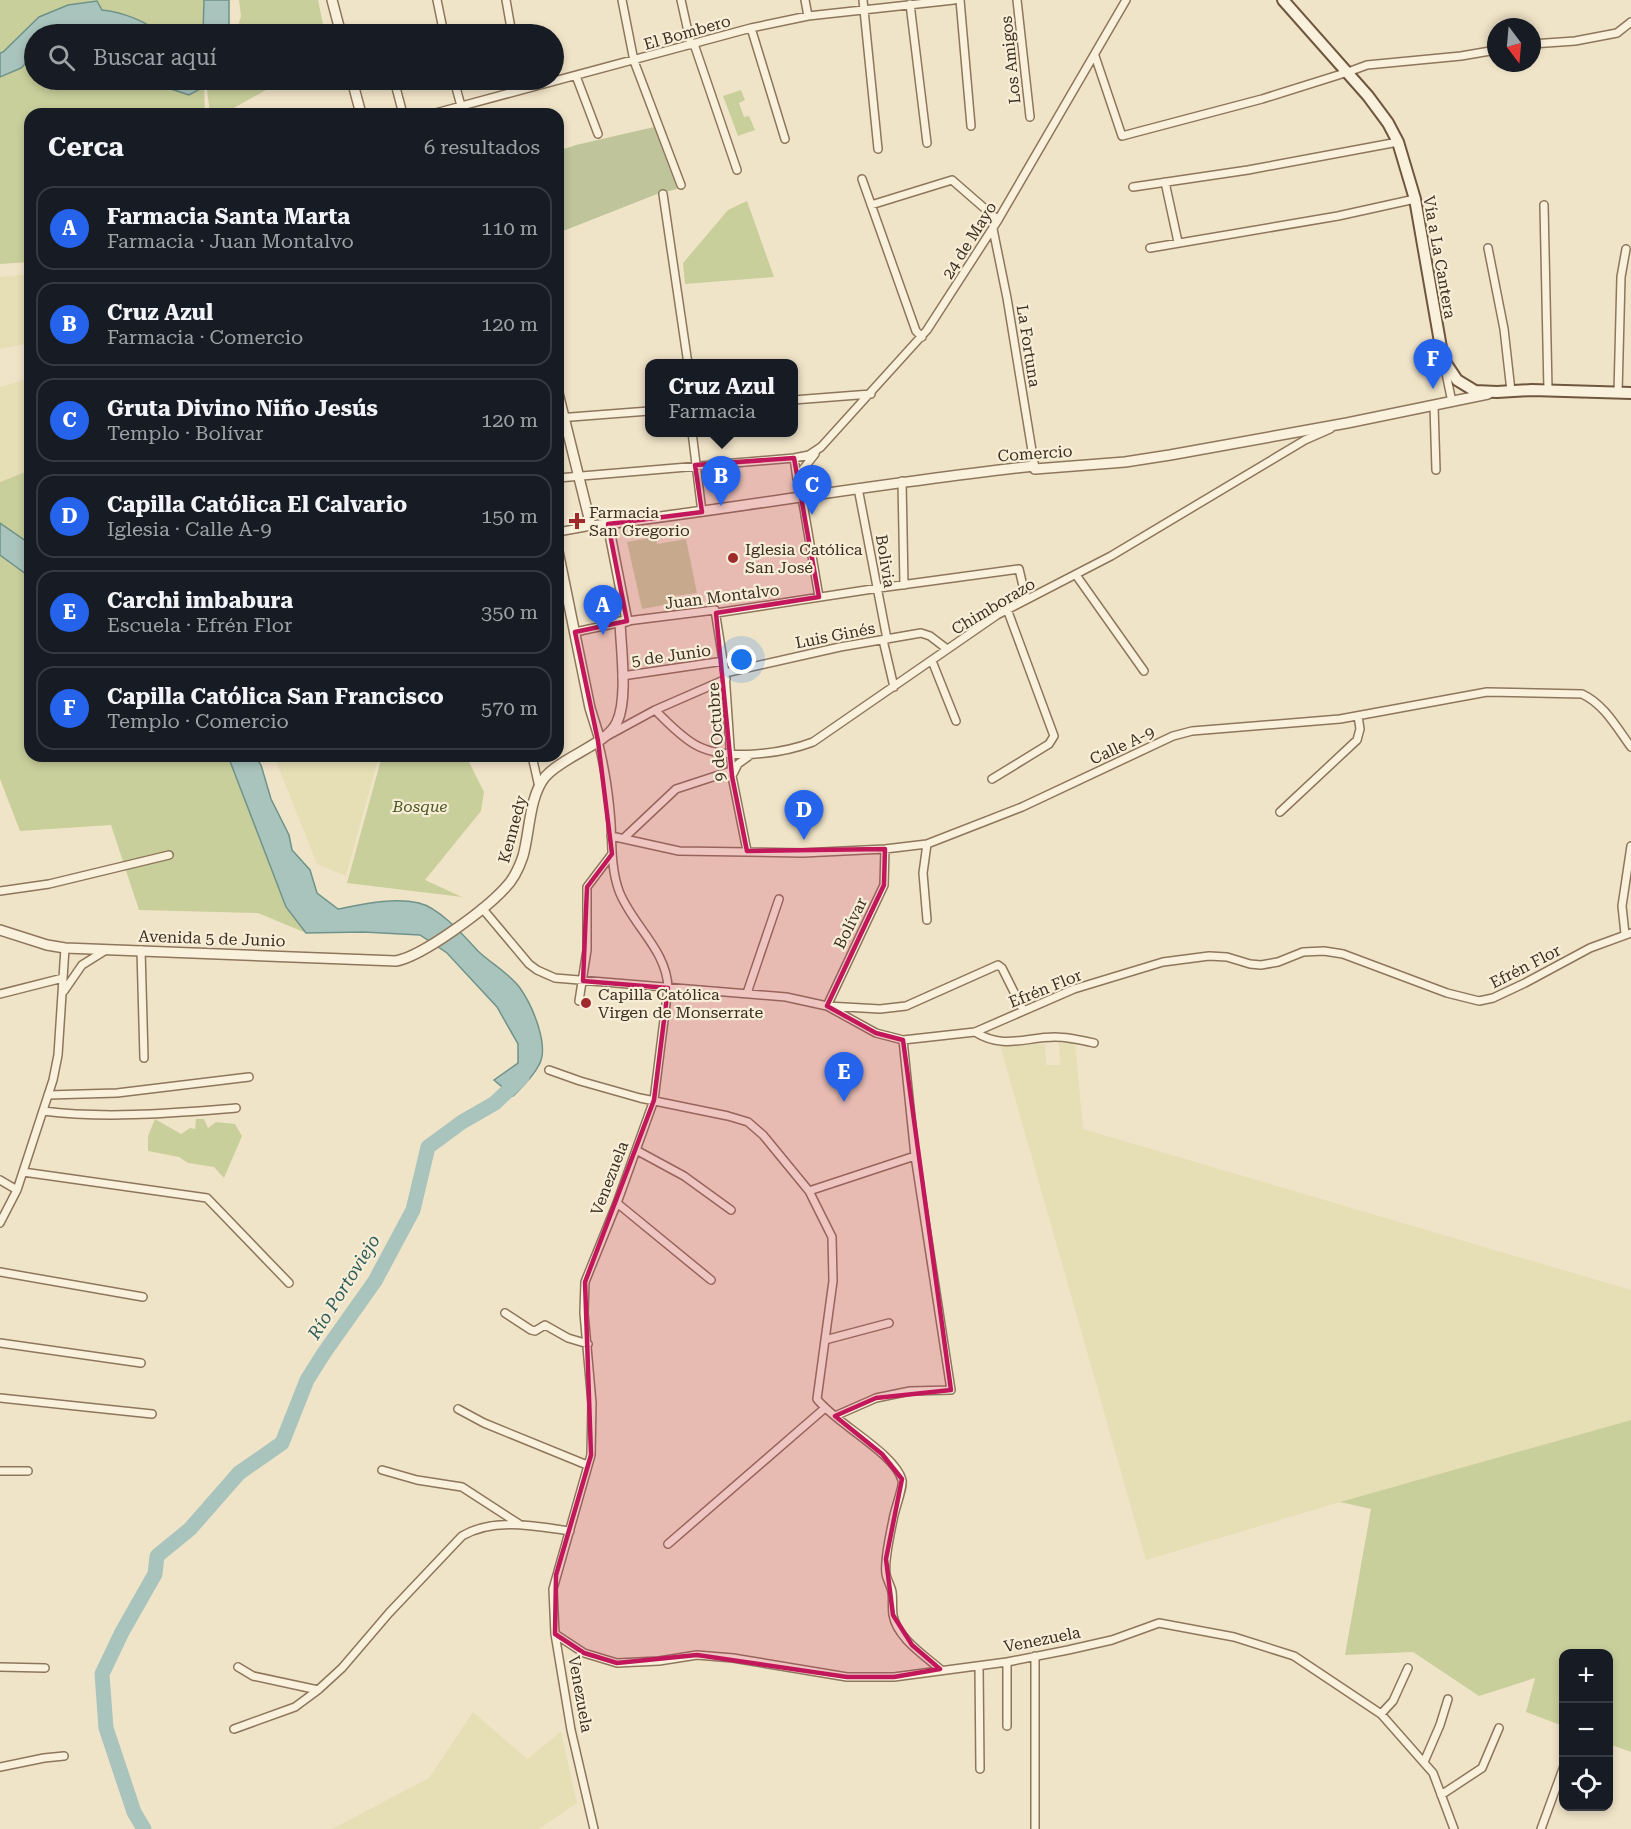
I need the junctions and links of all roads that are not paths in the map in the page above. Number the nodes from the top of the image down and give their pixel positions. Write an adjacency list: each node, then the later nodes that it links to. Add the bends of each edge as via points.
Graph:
1 (332, 0): 18 (street)
2 (436, 0): 19 (street)
3 (506, 0): 20 (street)
4 (622, 0): 26 (street)
5 (681, 0): 23 (street)
6 (805, 0): 16 (street)
7 (863, 0): 15 (street)
8 (954, 0): 13 (street, El Bombero)
9 (960, 0): 39 (street)
10 (1017, 0): 38 (street, Los Amigos)
11 (1126, 0): 25 (street, 24 de Mayo)
12 (1282, 0): 27 (main road, Vía a La Cantera)
13 (924, 1): 14 (street, El Bombero)
14 (910, 4): 15 (street, El Bombero); 43 (street)
15 (864, 9): 16 (street, El Bombero); 44 (street)
16 (808, 16): 21 (street, El Bombero)
17 (1631, 22): 22 (street, via 1617,33)
18 (338, 24)
19 (442, 24)
20 (510, 24)
21 (751, 28): 23 (street, El Bombero); 41 (street)
22 (1541, 43)
23 (693, 45): 26 (street, El Bombero); 45 (street)
24 (1487, 51): 27 (street, via 1367,65)
25 (1095, 56): 27 (street, via 1122,136); 54 (street, 24 de Mayo)
26 (634, 61): 28 (street, El Bombero); 48 (street)
27 (1348, 72): 42 (main road, Vía a La Cantera, via 1381,112)
28 (576, 76): 29 (street, El Bombero); 40 (street)
29 (564, 79)
30 (355, 90): 35 (street)
31 (397, 90): 36 (street)
32 (457, 90): 34 (street)
33 (517, 90): 34 (street, El Bombero)
34 (461, 106): 37 (street, El Bombero)
35 (359, 108)
36 (401, 108)
37 (454, 108)
38 (1030, 117)
39 (971, 126)
40 (598, 134)
41 (785, 139)
42 (1398, 142): 47 (street); 51 (main road, Vía a La Cantera)
43 (927, 143)
44 (878, 149)
45 (737, 170)
46 (862, 179): 52 (street)
47 (1165, 183): 49 (street); 56 (street)
48 (681, 184)
49 (1133, 187)
50 (663, 194): 61 (street)
51 (1415, 199): 56 (street); 62 (main road, Vía a La Cantera)
52 (871, 205): 54 (street, via 952,180); 60 (street, via 916,332)
53 (1544, 205): 63 (street)
54 (998, 220): 55 (street, 24 de Mayo)
55 (993, 229): 60 (street, 24 de Mayo); 83 (street, La Fortuna)
56 (1178, 242): 57 (street)
57 (1150, 248)
58 (1488, 248): 64 (street)
59 (1626, 249): 65 (street, via 1621,277)
60 (922, 337): 67 (street, 24 de Mayo)
61 (687, 359)
62 (1443, 359): 64 (main road, Vía a La Cantera, via 1452,375 1468,388); 70 (street)
63 (1548, 390): 64 (main road, Vía a La Cantera); 65 (main road, Vía a La Cantera)
64 (1511, 391): 70 (street, Comercio)
65 (1618, 393): 66 (main road, Vía a La Cantera)
66 (1631, 393)
67 (871, 394): 68 (street); 71 (street, 24 de Mayo)
68 (846, 396): 69 (street); 71 (street)
69 (798, 400)
70 (1452, 402): 72 (street, Comercio)
71 (859, 406): 79 (street, 24 de Mayo)
72 (1434, 406): 75 (street, Comercio); 84 (street)
73 (645, 411): 74 (street)
74 (564, 418)
75 (1347, 423): 77 (street, Comercio); 80 (street, Chimborazo)
76 (564, 425): 85 (street)
77 (1281, 434): 80 (street, via 1287,444); 83 (street, Comercio, via 1125,462)
78 (693, 437): 82 (street)
79 (821, 447): 81 (street, 24 de Mayo); 89 (street, via 800,473)
80 (1284, 454): 94 (street, Chimborazo)
81 (794, 458): 82 (street, 24 de Mayo); 89 (street)
82 (696, 465): 85 (street, 24 de Mayo); 90 (street)
83 (1034, 467): 87 (street, Comercio)
84 (1436, 470)
85 (579, 476): 86 (street, 24 de Mayo); 92 (street)
86 (564, 477)
87 (902, 481): 88 (street, Comercio); 96 (street)
88 (858, 488): 89 (street, Comercio); 97 (street, Bolivia)
89 (801, 497): 90 (street, Comercio); 98 (street)
90 (702, 512): 91 (street, Comercio)
91 (608, 524): 92 (street, Comercio); 102 (street)
92 (591, 526): 93 (street, Comercio)
93 (564, 530)
94 (1076, 575): 99 (street, Chimborazo); 108 (street)
95 (564, 581): 103 (street, Venezuela)
96 (904, 585): 97 (street, Juan Montalvo); 99 (street, Juan Montalvo, via 1019,569)
97 (877, 588): 98 (street, Juan Montalvo); 104 (street, Bolivia)
98 (819, 597): 101 (street, Juan Montalvo)
99 (1026, 600): 100 (street, Chimborazo)
100 (1007, 609): 105 (street, Chimborazo); 121 (street, via 1054,736 1049,744)
101 (716, 611): 102 (street, Juan Montalvo); 106 (street, 9 de Octubre)
102 (623, 622): 103 (street, Juan Montalvo); 109 (street)
103 (574, 632): 115 (street, Venezuela, via 590,708)
104 (885, 639): 105 (street, Luis Ginés, via 924,633); 110 (street, Luis Ginés, via 840,646); 111 (street, Bolivia)
105 (947, 649): 107 (street, Chimborazo)
106 (724, 661): 109 (street, 5 de Junio); 110 (street, 9 de Octubre)
107 (932, 661): 111 (street, Chimborazo); 114 (street)
108 (1144, 671)
109 (622, 676): 115 (street, via 620,715 616,726)
110 (726, 676): 112 (street, Luis Ginés); 117 (street, 9 de Octubre)
111 (894, 687): 118 (street, Chimborazo, via 813,742)
112 (655, 710): 115 (street, Luis Ginés); 117 (street, Chimborazo, via 694,744 712,752)
113 (1358, 716): 116 (street, Calle A-9, via 1487,692 1582,694 1602,708); 123 (street, via 1357,740); 128 (street, Calle A-9, via 1173,736 1022,807)
114 (956, 721)
115 (602, 739): 122 (street, Kennedy, via 556,767); 125 (street, Venezuela)
116 (1631, 747)
117 (731, 754): 118 (street, Chimborazo); 120 (street, 9 de Octubre)
118 (752, 754): 120 (street)
119 (533, 762): 122 (street)
120 (731, 774): 124 (street, via 676,789); 131 (street, 9 de Octubre)
121 (992, 779)
122 (538, 787): 136 (street, Kennedy, via 516,874)
123 (1280, 812)
124 (631, 831): 126 (street); 127 (street)
125 (611, 836): 126 (street, Calle A-9); 132 (street, Venezuela)
126 (624, 838): 127 (street, Calle A-9)
127 (641, 843): 131 (street, Calle A-9, via 679,851)
128 (927, 844): 130 (street, Calle A-9); 137 (street, via 922,873)
129 (1631, 846): 139 (street, via 1622,906)
130 (885, 849): 131 (street, Calle A-9); 151 (street, Bolívar, via 884,885)
131 (747, 851)
132 (612, 854): 145 (street, via 587,887); 146 (street, Venezuela, via 620,892 663,962)
133 (170, 855): 134 (street, via 49,884)
134 (0, 891)
135 (779, 899): 147 (street)
136 (479, 911): 143 (street, Kennedy); 145 (street, Efrén Flor, via 537,970 555,978)
137 (927, 920)
138 (0, 930): 140 (street, Avenida 5 de Junio)
139 (1628, 934): 152 (street, Efrén Flor, via 1479,1001 1324,951 1303,952 1261,964 1209,956 1163,962 1074,989)
140 (65, 948): 141 (street, Avenida 5 de Junio); 144 (street)
141 (106, 950): 142 (street, Avenida 5 de Junio); 149 (street, via 76,971)
142 (141, 950): 143 (street, Avenida 5 de Junio, via 396,961); 156 (street)
143 (424, 950)
144 (63, 978): 148 (street); 149 (street)
145 (583, 981): 146 (street, Efrén Flor); 150 (street)
146 (668, 988): 147 (street, Efrén Flor); 160 (street, Venezuela)
147 (747, 993): 151 (street, Efrén Flor)
148 (0, 994)
149 (63, 995): 159 (street, via 58,1055)
150 (579, 1001)
151 (827, 1006): 152 (street, via 906,1006 998,965); 154 (street, Efrén Flor, via 876,1033)
152 (1023, 1010): 153 (street, Efrén Flor)
153 (975, 1032): 154 (street, Efrén Flor); 155 (street, via 998,1041 1054,1037)
154 (903, 1040): 164 (street)
155 (1094, 1043)
156 (144, 1058)
157 (549, 1070): 160 (street)
158 (249, 1077): 159 (street, via 117,1093)
159 (48, 1095): 162 (street)
160 (654, 1100): 163 (street, Venezuela); 168 (street, via 748,1122)
161 (236, 1108): 162 (street, via 141,1115)
162 (43, 1111): 165 (street)
163 (636, 1150): 169 (street, Venezuela); 170 (street, via 684,1176)
164 (915, 1156): 168 (street); 186 (street, via 951,1390 910,1391 876,1398)
165 (23, 1172): 167 (street); 174 (street, via 207,1198)
166 (0, 1180): 167 (street)
167 (17, 1190): 171 (street)
168 (809, 1191): 178 (street, via 832,1237 833,1281)
169 (617, 1203): 173 (street); 180 (street, Venezuela, via 585,1282)
170 (731, 1209)
171 (0, 1223)
172 (0, 1272): 175 (street)
173 (711, 1280)
174 (289, 1283)
175 (143, 1297)
176 (505, 1313): 180 (street, via 531,1330 545,1325)
177 (889, 1323): 178 (street)
178 (825, 1340): 183 (street, via 817,1399)
179 (0, 1343): 181 (street)
180 (588, 1344): 187 (street, Venezuela, via 592,1403 591,1455)
181 (141, 1363)
182 (0, 1398): 185 (street)
183 (825, 1408): 186 (street); 193 (street)
184 (458, 1409): 187 (street)
185 (152, 1414)
186 (835, 1416): 202 (street, via 882,1454 902,1479 886,1559 893,1615 912,1645)
187 (587, 1465): 192 (street, Venezuela)
188 (382, 1470): 191 (street, via 462,1487)
189 (28, 1471): 190 (street)
190 (0, 1472)
191 (519, 1524): 192 (street); 203 (street, via 475,1528 462,1536)
192 (570, 1531): 194 (street, Venezuela, via 553,1589)
193 (668, 1544)
194 (555, 1634): 202 (street, Venezuela, via 584,1653 617,1663 697,1655 847,1677 894,1677); 215 (street, Venezuela, via 571,1730)
195 (1035, 1656): 196 (street, Venezuela); 205 (street, Venezuela, via 1112,1640 1159,1623 1234,1637 1294,1656); 216 (street)
196 (1007, 1662): 197 (street, Venezuela); 206 (street)
197 (979, 1666): 202 (street, Venezuela); 212 (street)
198 (0, 1667): 200 (street)
199 (238, 1667): 203 (street, via 253,1676)
200 (45, 1668)
201 (1408, 1668): 205 (street, via 1393,1701)
202 (940, 1669)
203 (318, 1690): 208 (street, via 295,1707)
204 (1448, 1699): 210 (street)
205 (1381, 1714): 210 (street, Venezuela)
206 (1007, 1726)
207 (1499, 1728): 214 (street, via 1482,1768)
208 (234, 1729)
209 (64, 1756): 211 (street)
210 (1424, 1762): 214 (street, Venezuela)
211 (0, 1767)
212 (980, 1769)
213 (1559, 1777): 218 (street)
214 (1441, 1795): 217 (street, Venezuela)
215 (594, 1829)
216 (1035, 1829)
217 (1454, 1829)
218 (1541, 1829)

